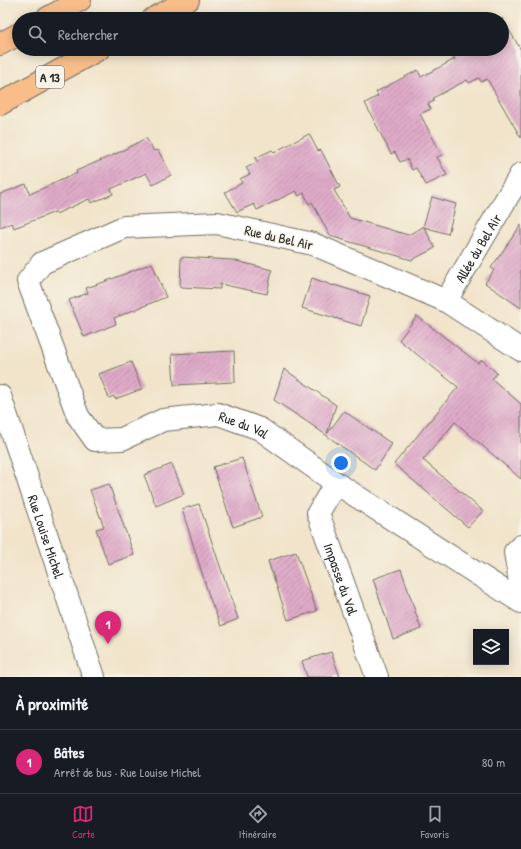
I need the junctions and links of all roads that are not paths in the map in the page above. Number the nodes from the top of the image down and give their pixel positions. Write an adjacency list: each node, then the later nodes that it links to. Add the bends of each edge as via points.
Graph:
1 (80, 0): 3 (highway)
2 (188, 0): 4 (highway)
3 (59, 12)
4 (166, 12)
5 (12, 38): 6 (highway)
6 (0, 44)
7 (86, 56): 8 (highway, A 13)
8 (0, 104)
9 (521, 174): 11 (street, Allée du Bel Air)
10 (28, 281): 11 (street, Rue du Bel Air, via 42,263 124,227 217,223 313,244); 14 (street, Rue du Val, via 78,416 95,440 122,440 163,420 218,414 260,429)
11 (446, 301): 12 (street, Rue du Bel Air)
12 (521, 350)
13 (0, 396): 18 (street, Rue Louise Michel)
14 (336, 483): 17 (street, Rue du Val); 19 (street, Impasse du Val, via 318,513)
15 (521, 546): 16 (street, via 515,552)
16 (521, 589)
17 (521, 602)
18 (94, 677)
19 (377, 677)

